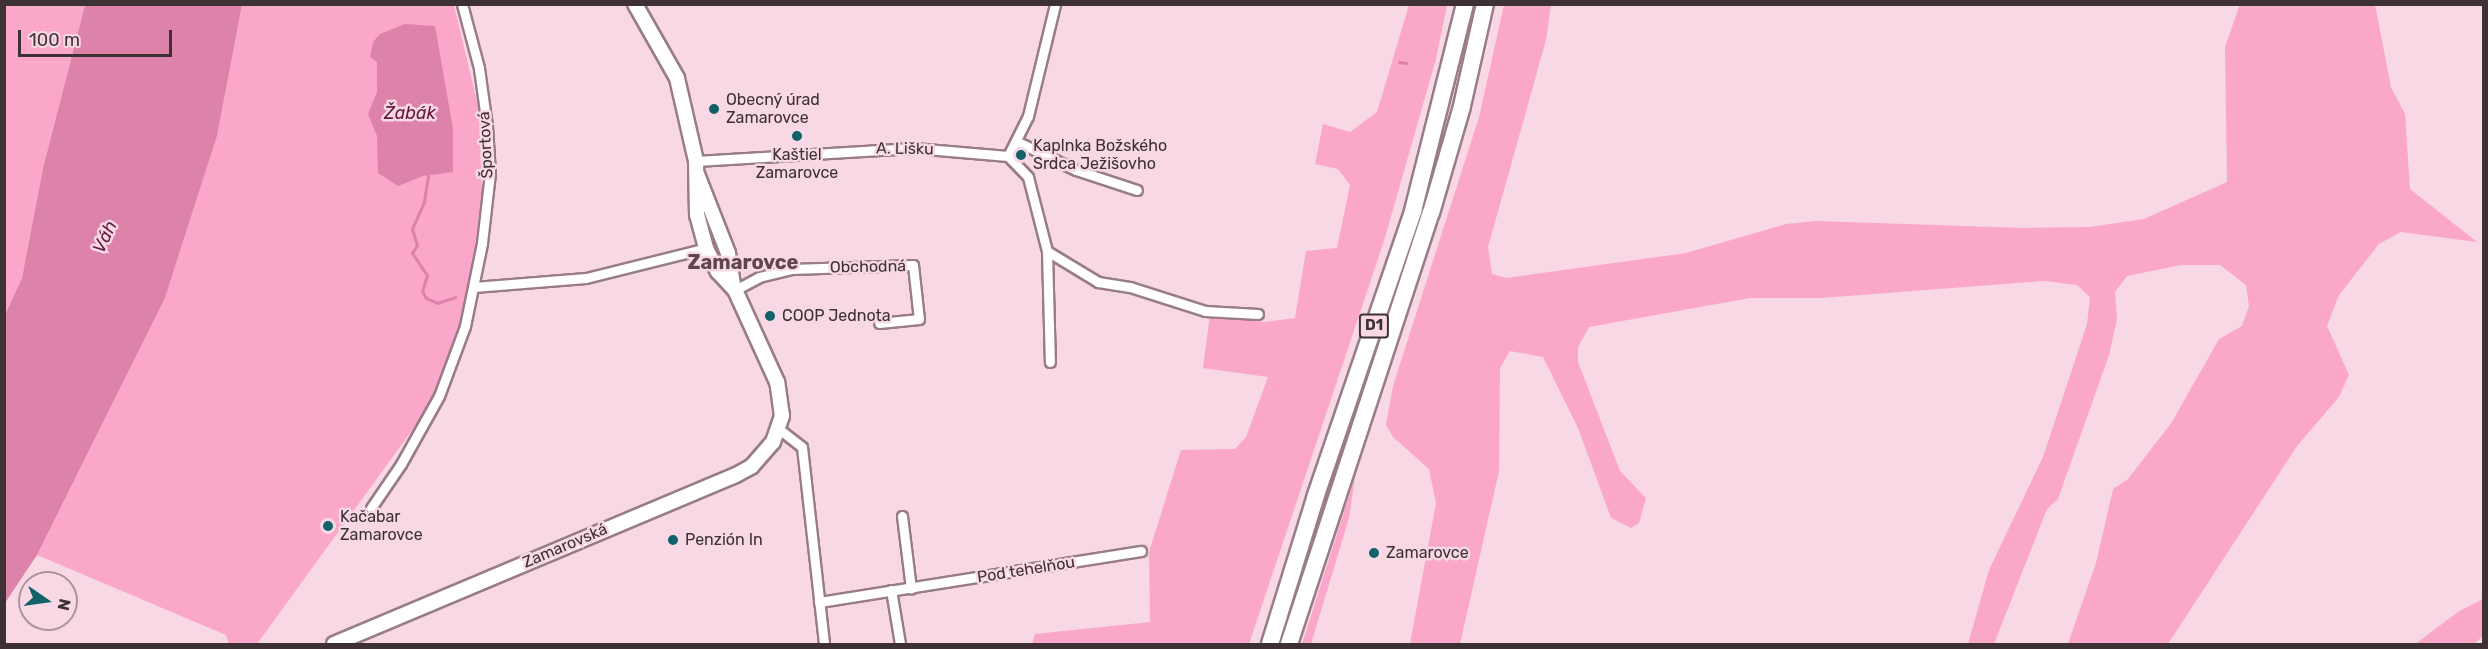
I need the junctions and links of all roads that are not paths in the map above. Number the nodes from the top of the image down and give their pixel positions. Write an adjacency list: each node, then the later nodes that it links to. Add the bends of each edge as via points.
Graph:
1 (462, 4): 12 (street, Športová, via 479,68 490,164)
2 (635, 4): 8 (main road, Zamarovská, via 677,78)
3 (1055, 4): 6 (street)
4 (1465, 4): 27 (highway, D1, via 1413,211 1316,495)
5 (1485, 4): 28 (highway, D1, via 1462,106 1431,213)
6 (1018, 142): 7 (street); 9 (street, via 1076,170)
7 (1008, 156): 8 (street, A. Lišku, via 914,148); 11 (street, via 1028,177)
8 (696, 167): 10 (main road, Zamarovská, via 697,215); 13 (main road, Zamarovská, via 728,253)
9 (1137, 190)
10 (706, 248): 12 (street, via 586,278); 13 (main road, Zamarovská, via 718,272)
11 (1047, 251): 14 (street, via 1098,282 1130,287 1205,311); 16 (street)
12 (474, 287): 18 (street, Športová, via 465,326 438,396 401,464)
13 (735, 291): 15 (street, Obchodná, via 759,277 791,269 913,265 919,319); 17 (main road, Zamarovská, via 777,382 782,406)
14 (1258, 314)
15 (879, 323)
16 (1050, 362)
17 (779, 429): 23 (street, via 802,447); 24 (main road, Zamarovská, via 764,455 736,475)
18 (370, 508)
19 (902, 516): 21 (street)
20 (1141, 551): 21 (street, Pod tehelňou)
21 (911, 588): 22 (street, Pod tehelňou)
22 (891, 591): 23 (street, Pod tehelňou); 26 (street)
23 (819, 602): 25 (street)
24 (334, 645)
25 (824, 645)
26 (900, 645)
27 (1270, 645)
28 (1289, 645)

